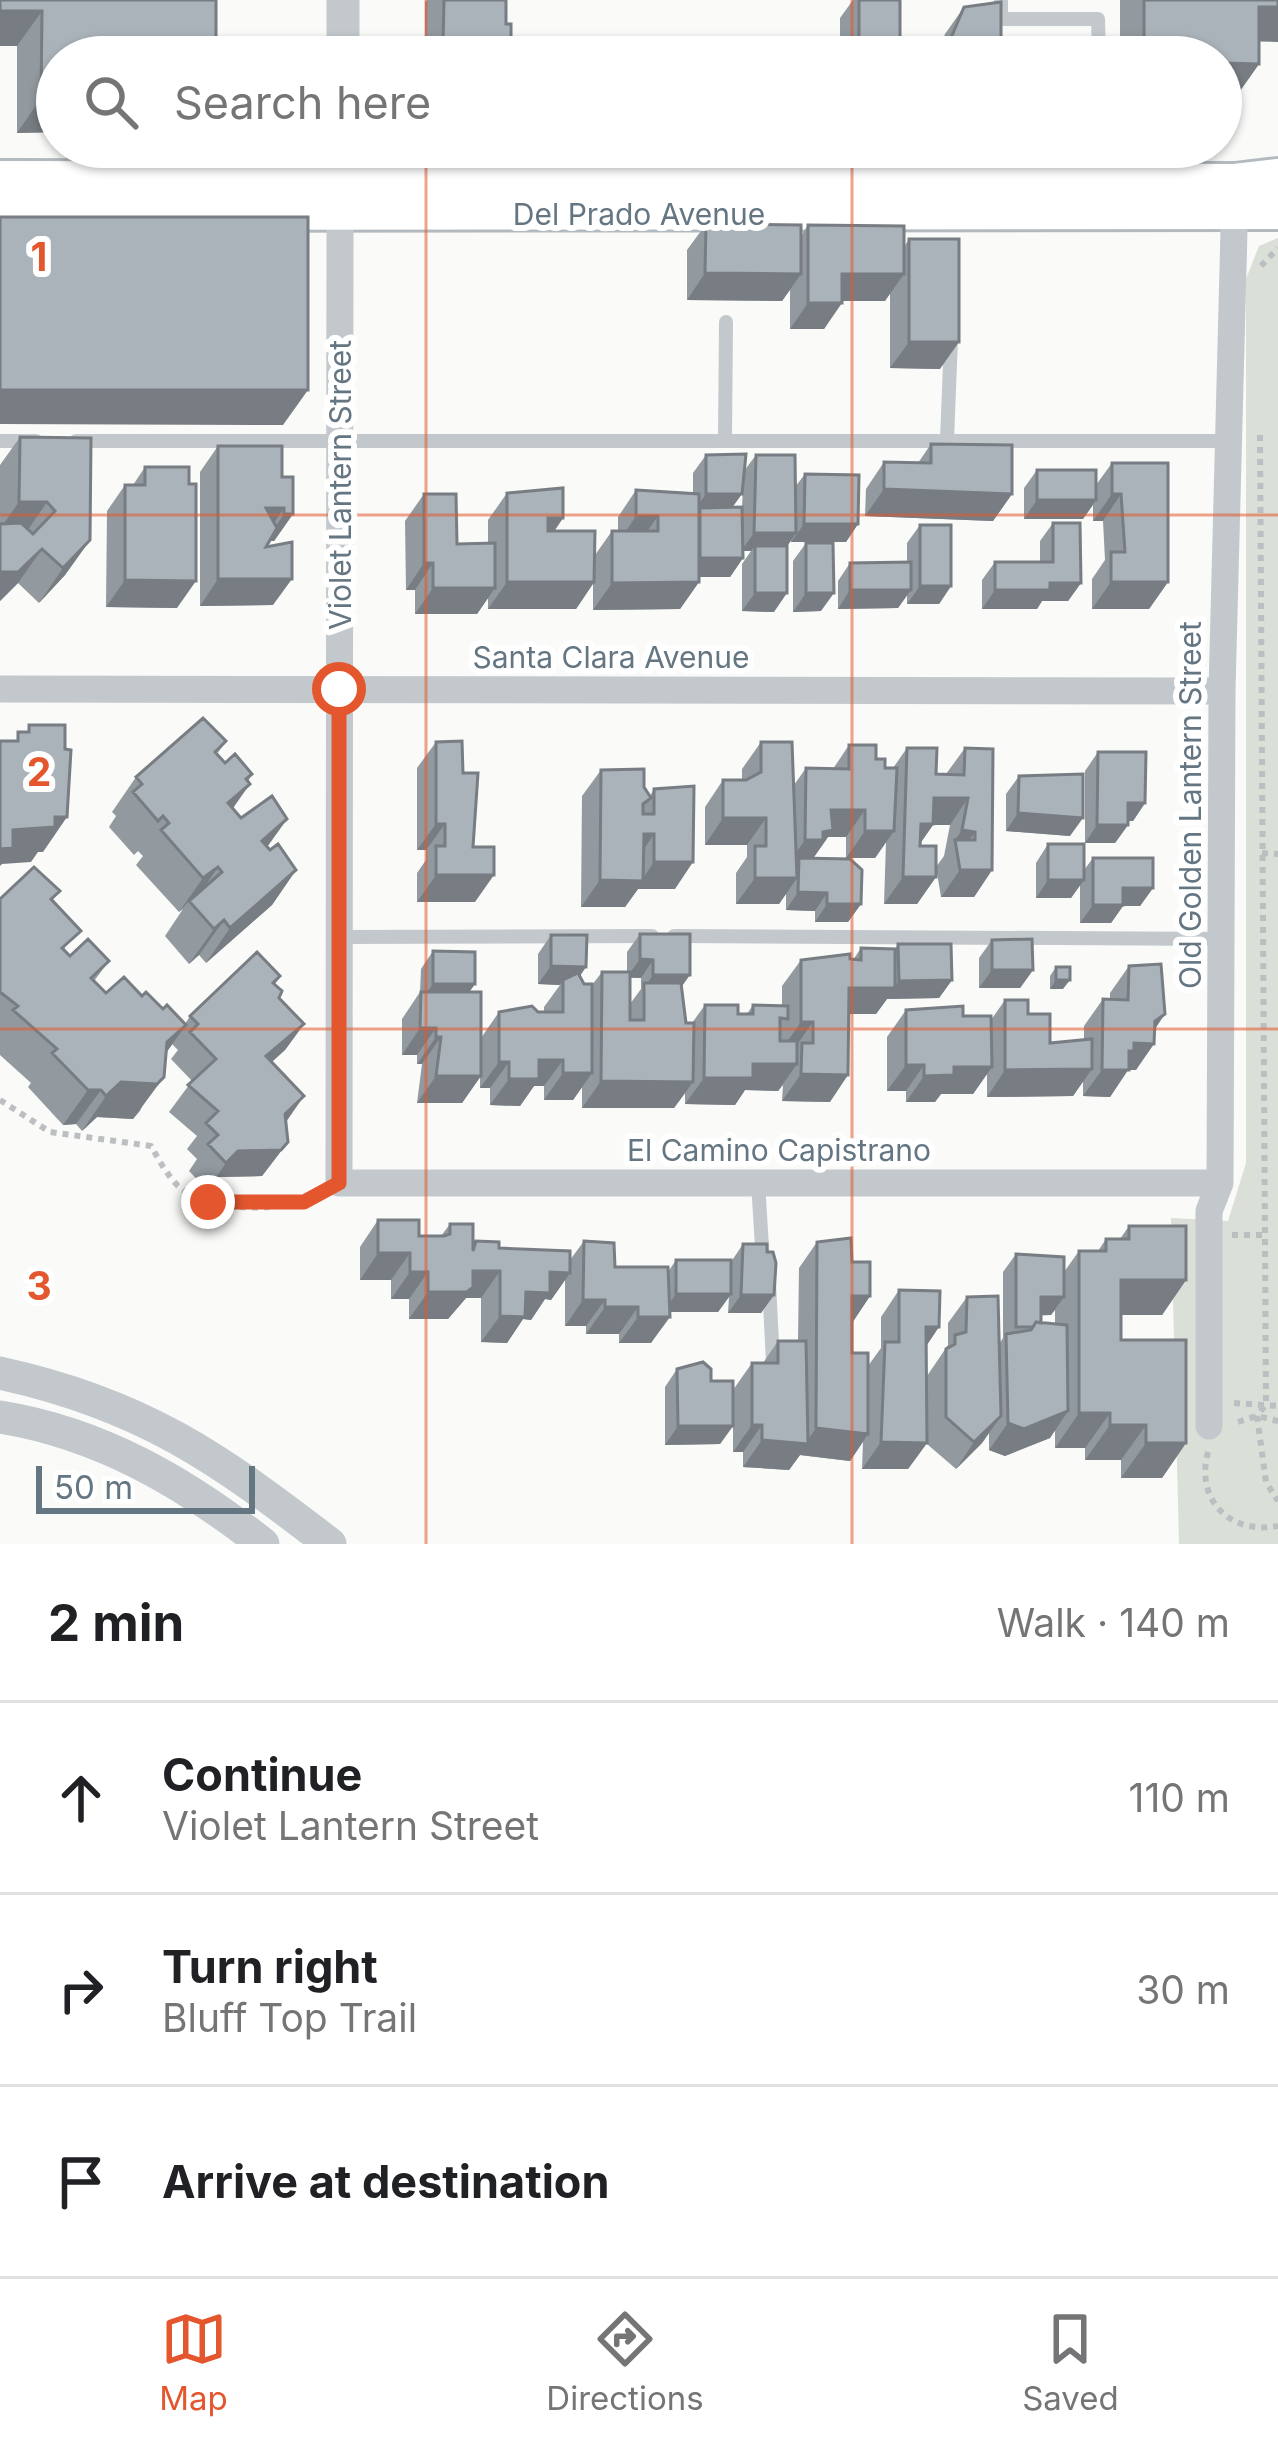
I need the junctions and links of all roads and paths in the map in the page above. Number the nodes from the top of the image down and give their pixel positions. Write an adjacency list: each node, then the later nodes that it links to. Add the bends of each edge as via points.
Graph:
1 (343, 0): 3 (street)
2 (1001, 0): 4 (lane, via 998,27 1098,20)
3 (343, 36)
4 (1098, 36)
5 (923, 168): 9 (main road, Del Prado Avenue)
6 (1118, 168): 10 (main road, Del Prado Avenue)
7 (1278, 177): 10 (main road, Del Prado Avenue)
8 (0, 179): 9 (main road, Del Prado Avenue)
9 (341, 181): 10 (main road, Del Prado Avenue, via 952,223); 11 (main road, Del Prado Avenue); 19 (street, Violet Lantern Street)
10 (1235, 197): 12 (main road, Del Prado Avenue); 22 (street, Old Golden Lantern Street)
11 (0, 212)
12 (1278, 212)
13 (1278, 248): 14 (path)
14 (1260, 269)
15 (951, 314): 20 (lane)
16 (726, 322): 18 (lane)
17 (1260, 429): 26 (path)
18 (724, 439): 19 (lane); 20 (lane)
19 (340, 440): 21 (lane); 24 (street, Violet Lantern Street)
20 (947, 440): 22 (lane)
21 (0, 441)
22 (1228, 441): 25 (street, Old Golden Lantern Street)
23 (0, 689): 24 (street, Santa Clara Avenue)
24 (339, 689): 25 (street, Santa Clara Avenue); 28 (street, Violet Lantern Street)
25 (1222, 691): 29 (street, Old Golden Lantern Street)
26 (1262, 853): 27 (path); 36 (path)
27 (1278, 854)
28 (339, 937): 29 (lane); 31 (street, Violet Lantern Street)
29 (1223, 939): 33 (street, Old Golden Lantern Street)
30 (0, 1100): 31 (path, via 50,1132 151,1146 180,1188 208,1202 304,1202)
31 (339, 1183): 32 (street, El Camino Capistrano)
32 (758, 1183): 33 (street, El Camino Capistrano); 34 (lane)
33 (1220, 1183): 41 (street, Old Golden Lantern Street, via 1209,1211)
34 (773, 1365)
35 (0, 1372): 45 (street, via 140,1415 206,1450)
36 (1266, 1404): 37 (path); 38 (path); 41 (path)
37 (1278, 1406)
38 (1257, 1416): 40 (path); 41 (path); 42 (path, via 1266,1482)
39 (0, 1417): 44 (street, via 56,1426 164,1474)
40 (1278, 1421)
41 (1216, 1423): 43 (path, via 1203,1469 1219,1512 1238,1525)
42 (1278, 1501)
43 (1278, 1526)
44 (263, 1544)
45 (330, 1544)

